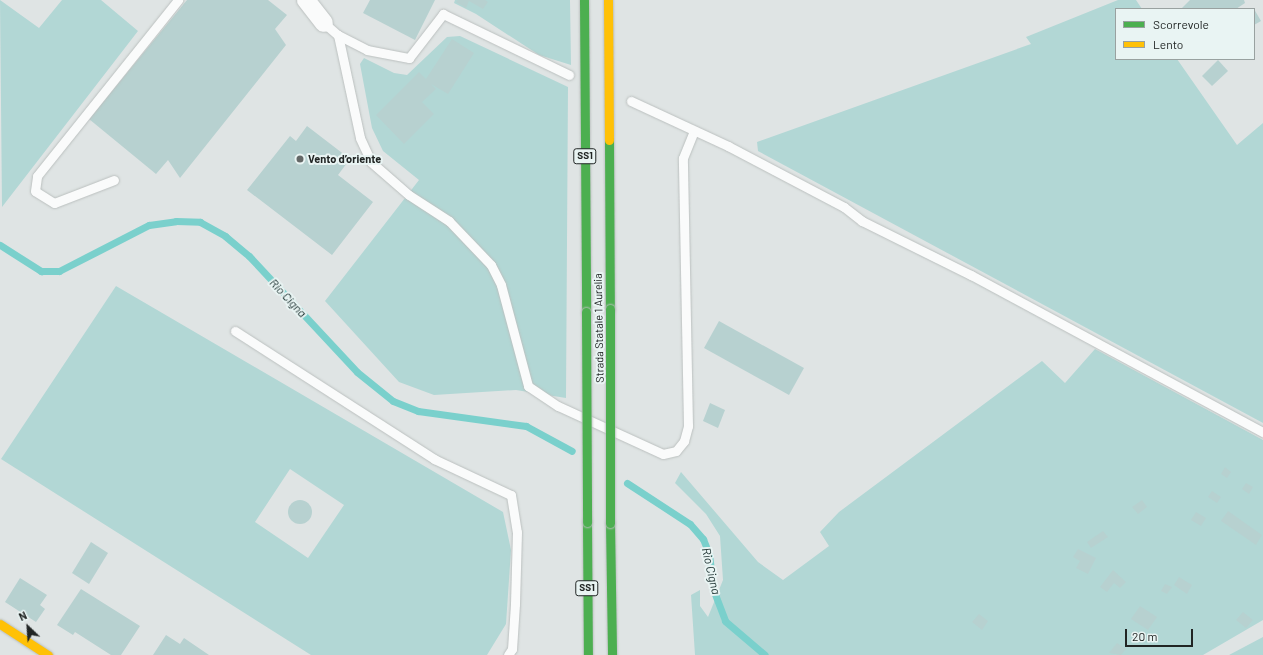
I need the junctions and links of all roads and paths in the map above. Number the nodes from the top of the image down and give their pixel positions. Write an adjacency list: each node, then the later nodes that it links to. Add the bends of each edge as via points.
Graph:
1 (178, 0): 10 (lane, via 37,176 36,191 54,202)
2 (306, 0): 5 (street)
3 (584, 0): 16 (main road, Strada Statale 1 Aurelia / SS1, bridge)
4 (608, 0): 17 (main road, Strada Statale 1 Aurelia / SS1, bridge)
5 (324, 23): 6 (lane)
6 (338, 35): 7 (lane, via 367,50 409,58 443,14); 9 (lane, via 360,138 371,162 409,195 449,221 491,265 501,285 528,386 558,406 663,454 676,450 684,441 688,426 683,158)
7 (569, 75)
8 (631, 101): 9 (lane)
9 (694, 131): 12 (lane, via 783,174 844,207 862,221 971,274)
10 (114, 180)
11 (235, 331): 15 (lane, via 434,459 510,495 517,532 515,611 512,649)
12 (1263, 432)
13 (0, 624): 14 (main road)
14 (48, 655)
15 (508, 655)
16 (588, 655)
17 (612, 655)

